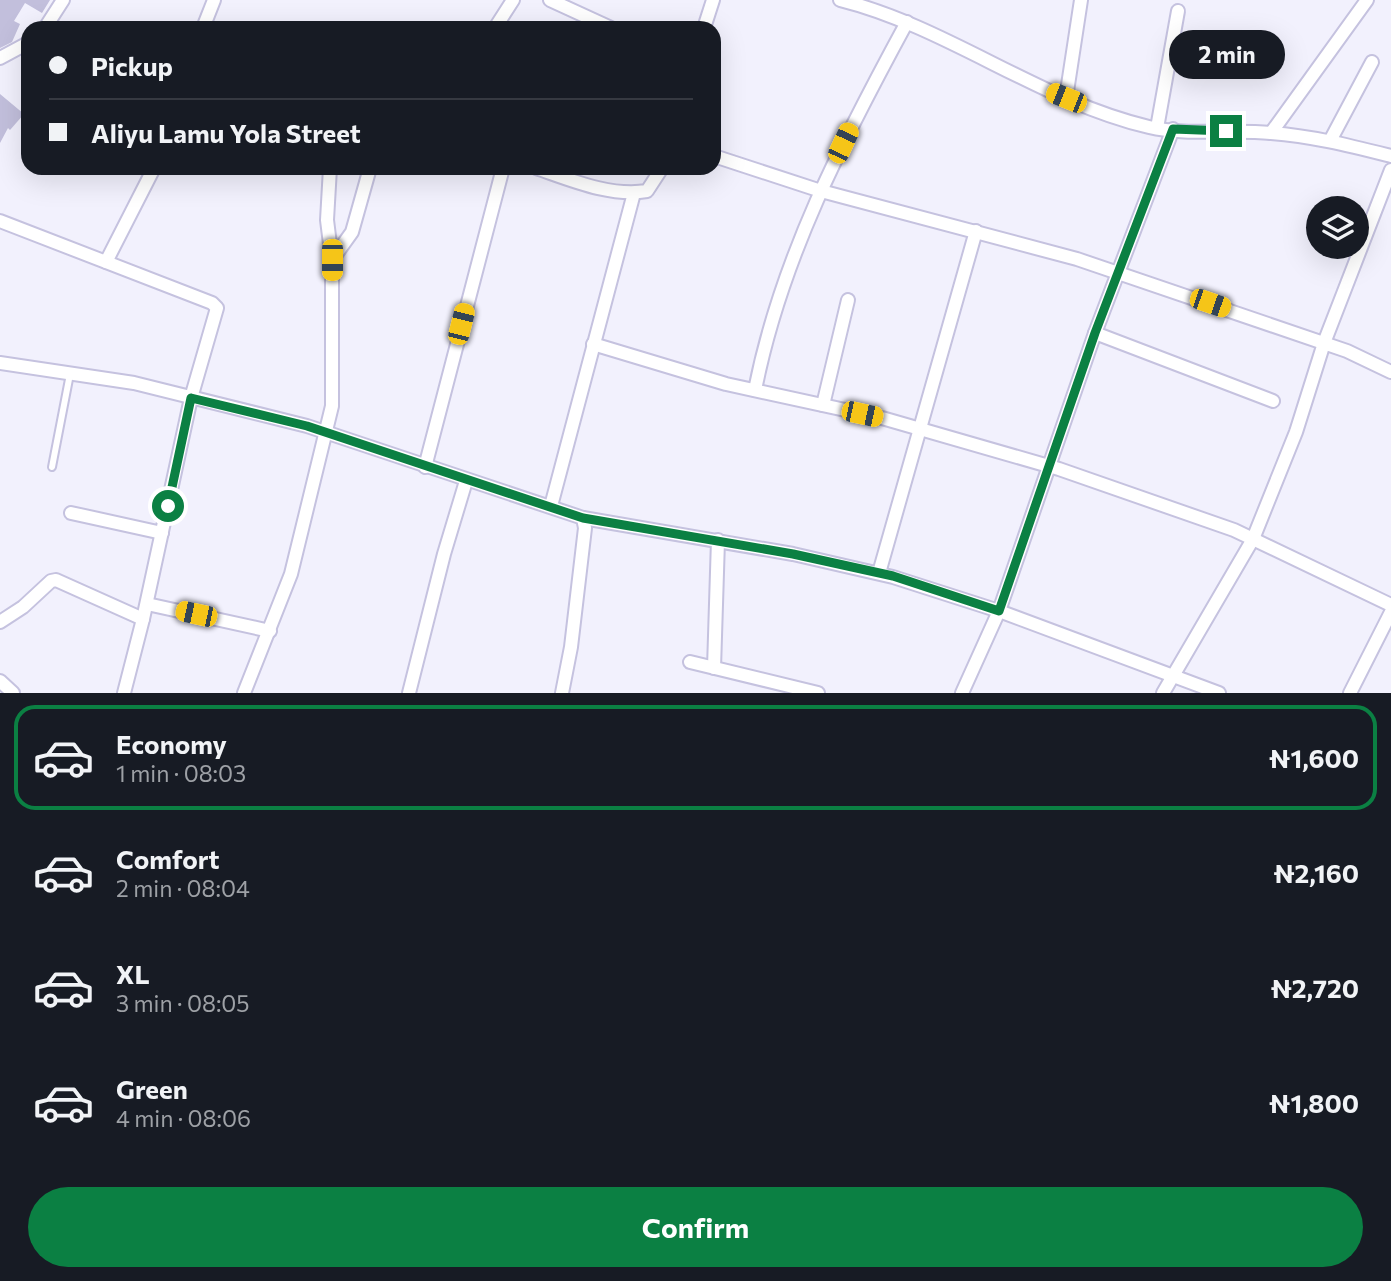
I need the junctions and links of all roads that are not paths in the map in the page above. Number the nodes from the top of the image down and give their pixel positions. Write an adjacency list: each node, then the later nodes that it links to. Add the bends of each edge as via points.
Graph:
1 (63, 0): 10 (street)
2 (214, 0): 11 (street)
3 (513, 0): 12 (street)
4 (550, 0): 13 (street)
5 (713, 0): 14 (street)
6 (839, 0): 15 (street)
7 (1082, 0): 19 (street)
8 (1367, 0): 22 (street)
9 (1178, 11): 20 (street)
10 (50, 21)
11 (206, 21)
12 (500, 21)
13 (596, 21)
14 (706, 21)
15 (907, 22): 19 (street); 33 (street, via 854,118)
16 (21, 47): 17 (street)
17 (0, 58)
18 (1372, 62): 23 (street)
19 (1066, 98): 20 (street)
20 (1157, 128): 21 (street)
21 (1173, 129): 22 (street); 39 (street)
22 (1271, 133): 23 (street)
23 (1330, 141): 24 (street)
24 (1391, 156)
25 (721, 158): 33 (street)
26 (1391, 170): 42 (street)
27 (150, 175): 38 (street)
28 (330, 175): 37 (street, via 327,220)
29 (368, 175): 37 (street, via 352,232)
30 (501, 175): 55 (street)
31 (570, 175): 34 (street, via 591,187)
32 (657, 175): 34 (street, via 647,191)
33 (821, 191): 36 (street); 47 (street, via 785,276)
34 (634, 193): 43 (street)
35 (0, 221): 38 (street)
36 (976, 230): 39 (street); 51 (street)
37 (332, 260): 52 (street, via 332,406)
38 (106, 262): 48 (street, via 216,305 218,312)
39 (1117, 272): 41 (street); 42 (street)
40 (848, 300): 50 (street)
41 (1095, 333): 49 (street); 53 (street)
42 (1324, 343): 45 (street); 62 (street, via 1296,432)
43 (593, 344): 47 (street); 57 (street)
44 (0, 363): 46 (street)
45 (1391, 372)
46 (70, 374): 48 (street, via 134,383); 54 (lane)
47 (755, 390): 50 (street)
48 (191, 398): 52 (street); 60 (street)
49 (1273, 401)
50 (823, 405): 51 (street)
51 (919, 428): 53 (street); 63 (street)
52 (326, 433): 55 (street); 70 (street, via 291,574)
53 (1049, 466): 62 (street); 66 (street)
54 (52, 467)
55 (425, 467): 56 (street)
56 (466, 481): 57 (street); 78 (street)
57 (551, 506): 59 (street)
58 (71, 513): 60 (street)
59 (583, 518): 61 (street); 79 (street)
60 (162, 533): 64 (street)
61 (718, 540): 63 (street); 72 (street)
62 (1253, 540): 65 (street); 73 (street)
63 (878, 573): 66 (street)
64 (147, 604): 68 (street); 70 (street)
65 (1391, 605)
66 (999, 611): 73 (street); 81 (street)
67 (1391, 612): 84 (street)
68 (144, 619): 69 (street, via 56,580); 76 (street)
69 (0, 622)
70 (270, 631): 77 (street)
71 (690, 662): 72 (street)
72 (714, 668): 80 (street)
73 (1171, 676): 82 (street); 83 (street)
74 (0, 681): 75 (street)
75 (13, 693)
76 (124, 693)
77 (244, 693)
78 (409, 693)
79 (562, 693)
80 (818, 693)
81 (962, 693)
82 (1163, 693)
83 (1219, 693)
84 (1350, 693)

